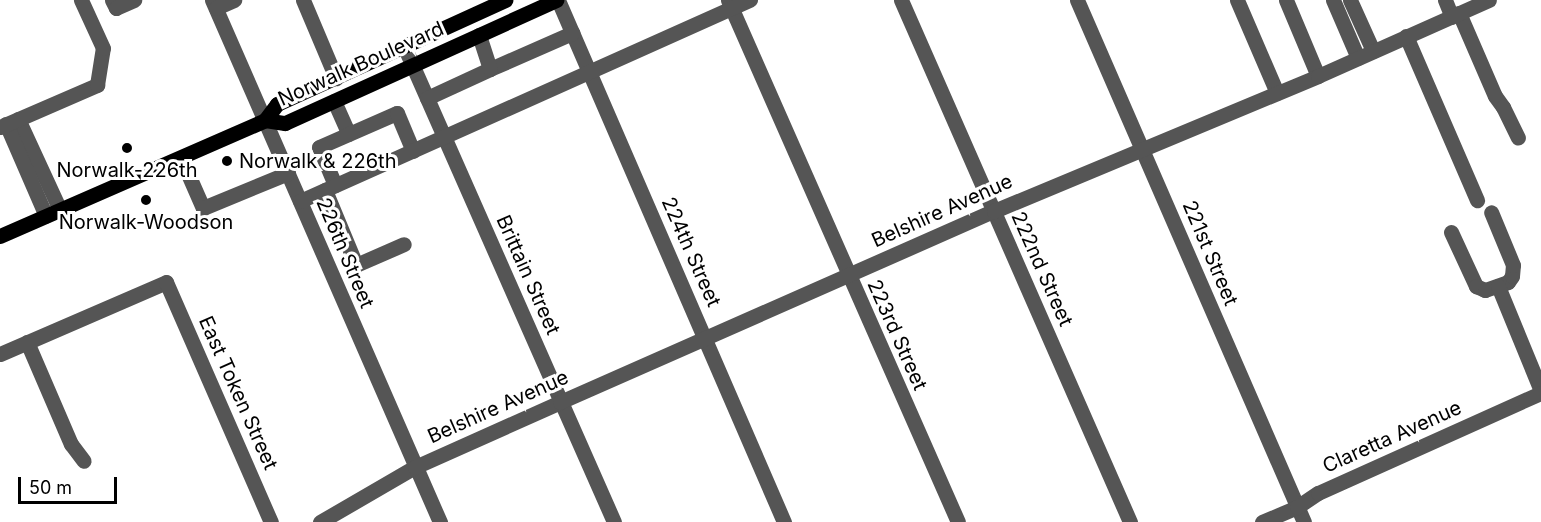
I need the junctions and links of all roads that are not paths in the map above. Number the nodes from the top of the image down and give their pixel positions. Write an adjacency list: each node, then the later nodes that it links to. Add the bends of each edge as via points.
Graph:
1 (81, 0): 35 (street, via 103,48 97,85)
2 (112, 0): 3 (street, via 116,8)
3 (134, 0)
4 (234, 0): 17 (street)
5 (303, 0): 30 (street)
6 (505, 0): 23 (main road, Norwalk Boulevard)
7 (557, 0): 20 (street, 224th Street); 21 (main road, Norwalk Boulevard)
8 (750, 0): 18 (street)
9 (901, 0): 46 (street, 222nd Street)
10 (1077, 0): 39 (street, 221st Street)
11 (1238, 0): 31 (street)
12 (1286, 0): 29 (street)
13 (1333, 0): 25 (street)
14 (1350, 0): 24 (street)
15 (1445, 0): 19 (street)
16 (1489, 0): 19 (street, Belshire Avenue)
17 (214, 4): 34 (street, 226th Street)
18 (730, 4): 28 (street); 54 (street, 223rd Street)
19 (1455, 15): 22 (street, Belshire Avenue); 38 (street)
20 (572, 33): 27 (street); 28 (street, 224th Street)
21 (479, 35): 26 (main road, Norwalk Boulevard); 27 (street)
22 (1406, 36): 24 (street, Belshire Avenue); 44 (street)
23 (404, 46): 26 (street, Brittain Street); 30 (main road, Norwalk Boulevard)
24 (1373, 51): 25 (street, Belshire Avenue)
25 (1358, 58): 29 (street, Belshire Avenue)
26 (412, 65): 32 (street, Brittain Street); 33 (main road, Norwalk Boulevard)
27 (490, 69): 32 (street)
28 (590, 72): 37 (street); 56 (street, 224th Street)
29 (1318, 76): 31 (street, Belshire Avenue)
30 (336, 78): 34 (main road, Norwalk Boulevard, via 277,104)
31 (1277, 93): 39 (street, Belshire Avenue)
32 (427, 98): 37 (street, Brittain Street)
33 (334, 101): 34 (main road, Norwalk Boulevard, via 285,123); 36 (street)
34 (265, 120): 41 (main road); 42 (street, 226th Street)
35 (8, 123): 48 (street)
36 (349, 134): 40 (street, via 397,113); 43 (street, via 319,147)
37 (445, 137): 40 (street); 60 (street, Brittain Street)
38 (1518, 138)
39 (1142, 147): 46 (street, Belshire Avenue); 63 (street, 221st Street)
40 (413, 151): 43 (street)
41 (181, 158): 42 (street, via 203,208); 48 (main road)
42 (288, 173): 45 (street, 226th Street)
43 (330, 187): 45 (street); 52 (street)
44 (1477, 200)
45 (300, 201): 53 (street, 226th Street)
46 (994, 211): 54 (street, Belshire Avenue); 70 (street, 222nd Street)
47 (1491, 212): 55 (street, via 1513,265 1512,276)
48 (53, 213): 50 (main road)
49 (1451, 232): 55 (street, via 1473,284 1485,290)
50 (0, 236)
51 (404, 244): 52 (street)
52 (356, 265): 53 (street)
53 (332, 276): 62 (street, 226th Street)
54 (848, 276): 56 (street, Belshire Avenue); 69 (street, 223rd Street)
55 (1498, 286): 59 (street)
56 (706, 340): 60 (street, Belshire Avenue); 68 (street, 224th Street)
57 (27, 342): 58 (street); 61 (street, via 72,444); 64 (street, East Token Street, via 166,282)
58 (0, 354)
59 (1541, 392): 63 (street, Claretta Avenue, via 1318,493)
60 (560, 402): 62 (street, Belshire Avenue); 67 (street, Brittain Street)
61 (84, 461)
62 (416, 467): 65 (street, Belshire Avenue); 66 (street, 226th Street)
63 (1297, 507): 71 (street, Claretta Avenue); 72 (street, 221st Street)
64 (271, 522)
65 (320, 522)
66 (440, 522)
67 (614, 522)
68 (784, 522)
69 (958, 522)
70 (1130, 522)
71 (1263, 522)
72 (1304, 522)

